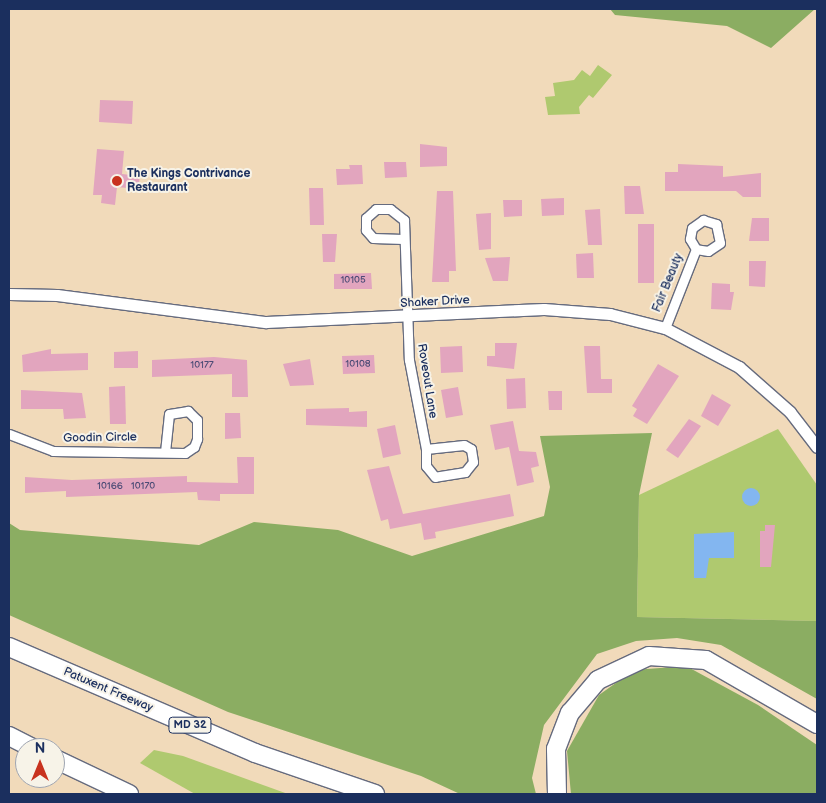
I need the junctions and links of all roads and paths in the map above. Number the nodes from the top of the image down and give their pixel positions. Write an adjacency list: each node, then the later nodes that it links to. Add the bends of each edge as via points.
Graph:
1 (403, 239): 1 (street, via 404,220 396,210 376,209 366,218 366,230 373,238); 4 (street, Roveout Lane)
2 (696, 249): 5 (street, Fair Beauty)
3 (9, 294): 4 (street, Shaker Drive, via 98,300 236,321)
4 (407, 318): 5 (street, Shaker Drive, via 570,309); 8 (street, Roveout Lane, via 412,379)
5 (664, 328): 7 (street, Shaker Drive, via 739,367 790,412)
6 (9, 434): 9 (street, Goodin Circle, via 53,451)
7 (817, 448)
8 (426, 449): 8 (street, Roveout Lane, via 464,445 471,449 473,462 465,472 435,477 426,466)
9 (165, 450): 9 (street, Goodin Circle, via 185,453 194,448 197,420 188,411 169,414)
10 (9, 647): 14 (highway, Patuxent Freeway / MD 32, via 255,753)
11 (814, 721): 15 (highway, via 706,660 666,655 628,662 598,680 570,713 556,749)
12 (65, 764): 13 (highway)
13 (129, 794)
14 (375, 794)
15 (557, 794)

